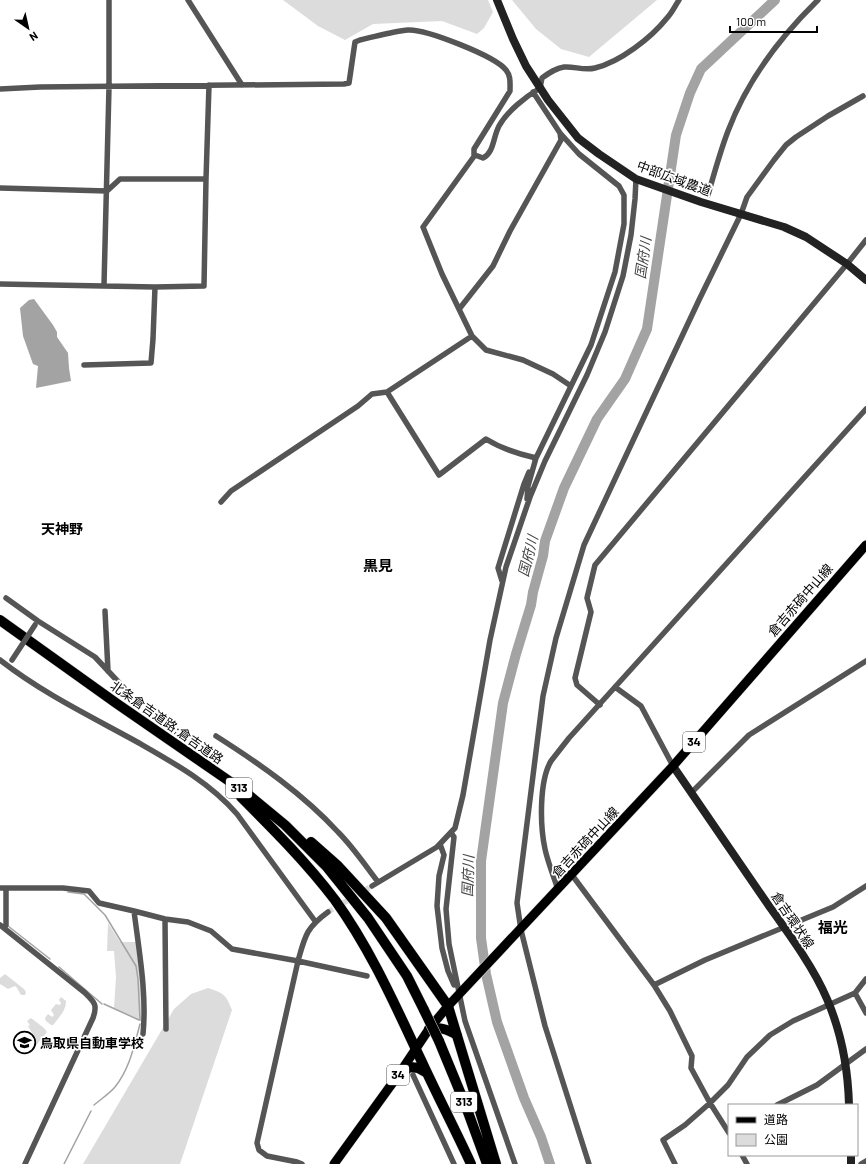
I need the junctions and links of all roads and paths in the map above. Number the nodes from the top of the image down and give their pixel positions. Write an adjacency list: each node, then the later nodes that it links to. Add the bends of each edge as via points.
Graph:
1 (109, 0): 8 (street)
2 (188, 0): 7 (street)
3 (497, 0): 10 (street, 中部広域農道, via 512,39)
4 (679, 0): 10 (street, via 668,18 632,50 609,64 594,69 556,69 542,78)
5 (818, 0): 18 (street, via 776,48 739,105)
6 (209, 85): 7 (street); 8 (street); 14 (street)
7 (242, 85): 13 (street, via 349,83 355,42 408,30 424,32 469,48 496,62 506,70 511,80 510,91 474,149)
8 (109, 87): 9 (street); 17 (street)
9 (0, 89)
10 (537, 90): 12 (street); 13 (street, via 524,98 500,124 488,156); 15 (street, 中部広域農道, via 578,138)
11 (863, 96): 19 (street, via 828,116 786,146 747,197)
12 (560, 133): 26 (street, via 561,140 492,266); 29 (street, via 579,154 619,186 624,195 624,224 615,272 591,345)
13 (474, 156): 26 (street, via 423,227 442,274)
14 (206, 179): 17 (street, via 120,179); 25 (street, via 204,286)
15 (636, 180): 19 (street, 中部広域農道); 34 (street, via 631,235 623,276 609,318 587,375 545,461)
16 (0, 188): 17 (street)
17 (107, 191): 24 (street)
18 (708, 195)
19 (739, 213): 21 (street, 中部広域農道, via 806,237); 67 (street, via 584,545 556,638 543,696 517,903)
20 (866, 240): 21 (street)
21 (847, 264): 22 (street, 中部広域農道); 48 (street, via 595,565 587,598 590,612 575,678 577,685)
22 (866, 280)
23 (0, 284): 24 (street)
24 (104, 285): 25 (street)
25 (155, 287): 28 (street, via 151,363)
26 (460, 308): 27 (street)
27 (472, 336): 29 (street, via 486,350 523,360); 30 (street)
28 (84, 365)
29 (571, 386): 32 (street)
30 (387, 392): 32 (street, via 439,475 486,439 498,447); 33 (street, via 372,394 231,491)
31 (866, 409): 46 (street)
32 (536, 458): 34 (street, via 528,486); 36 (street, via 524,484 498,568)
33 (221, 502)
34 (528, 503): 36 (street)
35 (866, 545): 50 (main road, 倉吉赤碕中山線 / 34)
36 (502, 582): 53 (street, via 463,795 456,828)
37 (6, 598): 40 (street)
38 (105, 611): 45 (street)
39 (0, 620): 52 (highway, 北条倉吉道路;倉吉道路 / 313)
40 (37, 623): 44 (street, bridge); 45 (street, via 95,657)
41 (0, 627): 52 (highway, 北条倉吉道路;倉吉道路 / 313)
42 (0, 660): 44 (street)
43 (866, 661): 51 (street, via 749,735)
44 (8, 666): 64 (street, via 39,687 167,759 209,786 237,814)
45 (108, 671): 47 (street)
46 (615, 687): 48 (street); 50 (street, via 641,706)
47 (124, 688)
48 (600, 704): 60 (street, via 548,765 544,781 541,825 545,849)
49 (216, 736): 56 (street, via 261,765 316,810 338,832)
50 (673, 766): 51 (street, 倉吉環状線); 55 (main road, 倉吉赤碕中山線 / 34)
51 (691, 793): 66 (street, 倉吉環状線)
52 (243, 795): 75 (highway, via 280,814 337,865 386,918); 81 (highway, 北条倉吉道路;倉吉道路 / 313, bridge, via 304,843 347,891 407,976); 82 (highway, via 302,858 335,901 376,966)
53 (451, 833): 54 (street); 72 (street, via 454,837 446,909 449,944)
54 (440, 844): 56 (street); 72 (street, via 444,855 439,876 437,906 442,948 448,971)
55 (572, 875): 60 (main road, 倉吉赤碕中山線 / 34); 71 (street)
56 (378, 882): 57 (street)
57 (372, 886)
58 (866, 886): 66 (street, via 833,907)
59 (3, 888): 61 (street, via 63,888 89,891 99,903); 65 (street, via 6,925)
60 (558, 890): 67 (main road, 倉吉赤碕中山線 / 34)
61 (134, 911): 63 (street); 79 (street, via 144,1002)
62 (328, 912): 64 (street)
63 (165, 919): 68 (street, via 188,922 211,931 232,949); 77 (street)
64 (315, 921): 68 (street, via 305,935)
65 (2, 926): 93 (street, via 84,992 96,1008)
66 (784, 927): 71 (street, via 705,960); 74 (street, 倉吉環状線, via 823,989)
67 (519, 932): 72 (main road, 倉吉赤碕中山線 / 34); 102 (street, via 545,1026)
68 (298, 961): 69 (street); 94 (street, via 257,1143 259,1150 267,1156)
69 (367, 976)
70 (866, 979): 73 (street)
71 (654, 985): 88 (street, via 692,1056 691,1068)
72 (461, 992): 75 (main road, 倉吉赤碕中山線 / 34); 101 (street, via 465,1022)
73 (855, 993): 74 (street); 76 (street)
74 (830, 1005): 84 (street, 倉吉環状線); 88 (street, via 793,1021 770,1035 747,1058 728,1085)
75 (448, 1006): 78 (main road, 倉吉赤碕中山線 / 34); 80 (highway)
76 (866, 1013)
77 (166, 1029)
78 (429, 1029): 80 (highway, via 437,1027); 82 (main road, 倉吉赤碕中山線 / 34)
79 (143, 1034)
80 (457, 1035): 100 (highway)
81 (436, 1043): 98 (highway, 北条倉吉道路;倉吉道路 / 313); 99 (highway, 北条倉吉道路;倉吉道路 / 313, via 465,1104)
82 (415, 1048): 85 (highway); 86 (main road, 倉吉赤碕中山線 / 34)
83 (866, 1049): 84 (street)
84 (846, 1063): 89 (street, via 817,1085); 90 (street, 倉吉環状線)
85 (427, 1073): 86 (highway, via 410,1067); 97 (highway)
86 (399, 1074): 95 (main road, 倉吉赤碕中山線 / 34)
87 (413, 1075): 96 (street)
88 (710, 1103): 91 (street); 103 (street, via 663,1140)
89 (779, 1104)
90 (849, 1104)
91 (728, 1130)
92 (866, 1162): 104 (street)
93 (25, 1164)
94 (302, 1164)
95 (334, 1164)
96 (454, 1164)
97 (471, 1164)
98 (481, 1164)
99 (487, 1164)
100 (496, 1164)
101 (515, 1164)
102 (589, 1164)
103 (675, 1164)
104 (861, 1164)

